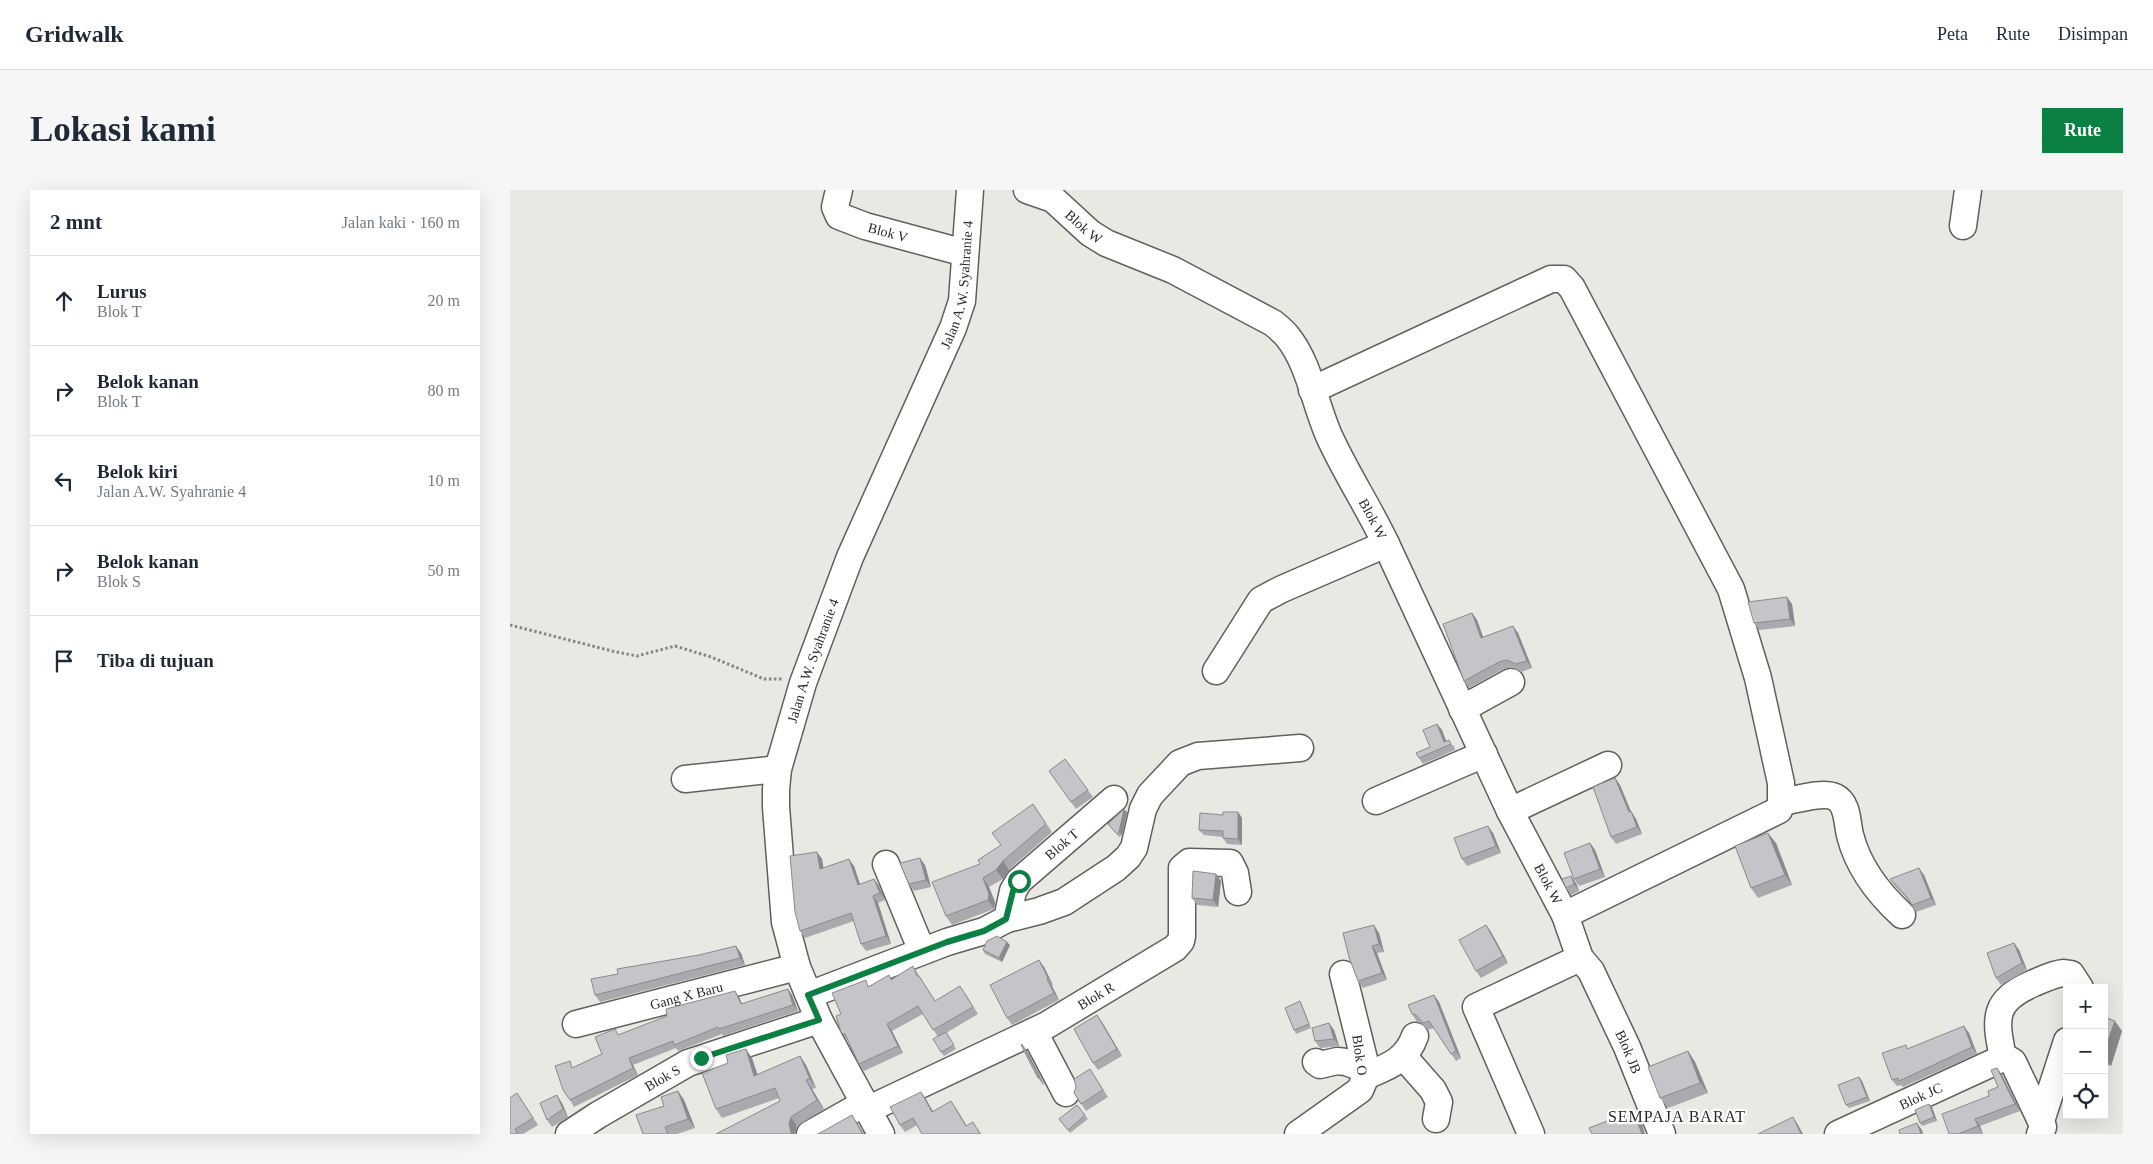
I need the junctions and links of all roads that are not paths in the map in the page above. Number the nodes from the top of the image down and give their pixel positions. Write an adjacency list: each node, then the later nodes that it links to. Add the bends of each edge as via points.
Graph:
1 (839, 190): 6 (street, Blok V, via 835,208 839,216)
2 (970, 190): 6 (street, Jalan A.W. Syahranie 4)
3 (1027, 190): 7 (street, Blok W, via 1053,200 1106,243 1174,270 1273,323 1287,335 1297,351)
4 (1968, 190): 5 (street)
5 (1962, 226)
6 (965, 253): 15 (street, Jalan A.W. Syahranie 4, via 962,301 953,328 850,557 803,683)
7 (1312, 390): 8 (street, Blok W, via 1345,470); 19 (street, via 1551,279 1568,282 1731,589 1758,678 1781,783)
8 (1386, 544): 9 (street, via 1261,600); 11 (street, Blok W)
9 (1216, 671)
10 (1511, 682): 11 (street)
11 (1462, 709): 13 (street, Blok W)
12 (1300, 748): 25 (street, via 1198,756 1180,763 1150,795 1143,809 1134,848 1116,868 1064,902)
13 (1484, 754): 18 (street); 20 (street, Blok W)
14 (1608, 765): 20 (street)
15 (778, 769): 16 (street); 28 (street, Jalan A.W. Syahranie 4, via 776,807 785,922)
16 (685, 779)
17 (1114, 799): 25 (street, Blok T, via 1019,881)
18 (1376, 801)
19 (1782, 802): 23 (street, via 1778,810); 24 (street, via 1825,795 1836,797 1844,806 1860,864 1885,899)
20 (1510, 811): 23 (street, Blok W)
21 (886, 864): 26 (street)
22 (1238, 892): 34 (street, Blok R, via 1230,863 1185,864 1182,868 1181,941 1175,948)
23 (1565, 915): 27 (street, Blok W)
24 (1902, 915)
25 (1006, 919): 26 (street, via 984,931)
26 (922, 951): 31 (street)
27 (1586, 964): 47 (street, via 1476,1007); 48 (street, Blok JB, via 1627,1047)
28 (796, 967): 31 (street, Jalan A.W. Syahranie 4); 33 (street, Gang X Baru)
29 (1343, 974): 38 (street, Blok O)
30 (2077, 984): 36 (street, via 2071,974 2064,972 2015,991 2003,1003 1998,1025)
31 (808, 995): 32 (street, Jalan A.W. Syahranie 4)
32 (819, 1020): 40 (street, Jalan A.W. Syahranie 4); 43 (street, Blok S, via 688,1063)
33 (576, 1024)
34 (1034, 1032): 39 (street); 40 (street, Blok R)
35 (2063, 1054): 42 (street)
36 (2003, 1058): 42 (street, via 2013,1062); 49 (street, Blok JC)
37 (1316, 1062): 38 (street, via 1320,1065 1346,1062)
38 (1365, 1073): 41 (street, via 1409,1046 1440,1102); 46 (street, Blok O, via 1360,1090)
39 (1066, 1092)
40 (865, 1107): 44 (street, Blok R); 45 (street, Jalan A.W. Syahranie 4)
41 (1436, 1119)
42 (2041, 1128)
43 (570, 1134)
44 (810, 1134)
45 (881, 1134)
46 (1298, 1134)
47 (1531, 1134)
48 (1662, 1134)
49 (1838, 1134)

